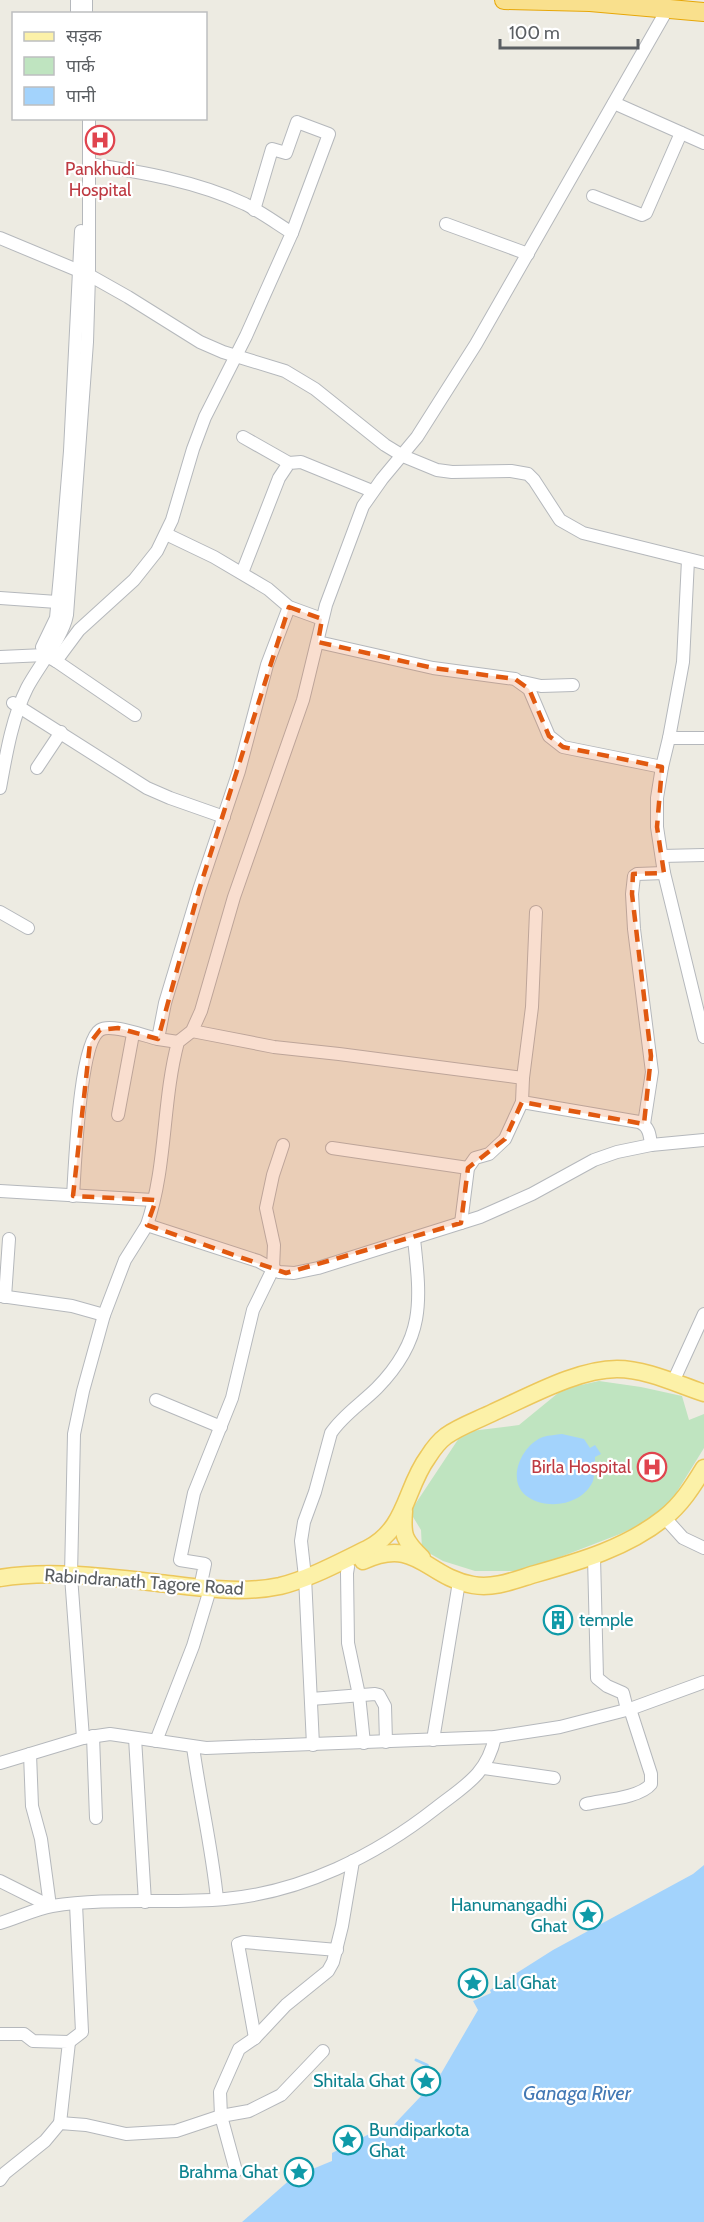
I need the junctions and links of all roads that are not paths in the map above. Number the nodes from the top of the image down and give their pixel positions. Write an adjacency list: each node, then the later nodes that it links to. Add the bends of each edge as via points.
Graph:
1 (504, 0): 2 (highway)
2 (590, 1): 3 (highway)
3 (668, 4): 4 (highway); 5 (highway); 6 (street)
4 (704, 4)
5 (704, 12)
6 (614, 103): 9 (street); 17 (street)
7 (82, 120): 18 (street)
8 (88, 120): 11 (street)
9 (681, 133): 10 (street); 12 (street, via 646,213 633,213)
10 (704, 143)
11 (89, 164): 13 (street, via 185,183); 18 (street)
12 (593, 196)
13 (254, 210): 15 (street); 15 (street, via 272,149 286,153 297,122 329,134)
14 (446, 224): 17 (street)
15 (292, 233): 19 (street)
16 (0, 238): 18 (street)
17 (528, 254): 21 (street, via 441,401)
18 (84, 273): 19 (street, via 200,342); 29 (street); 34 (street, via 86,364 67,615)
19 (237, 356): 21 (street, via 296,377); 24 (street, via 197,436)
20 (243, 437): 22 (street)
21 (403, 456): 23 (street); 25 (street, via 437,470 528,474 570,528)
22 (289, 463): 23 (street, via 301,462); 27 (street, via 279,478)
23 (372, 492): 31 (street, via 357,521)
24 (166, 534): 27 (street); 34 (street, via 134,580)
25 (688, 560): 26 (street); 40 (street, via 683,662)
26 (704, 563)
27 (242, 573): 30 (street)
28 (0, 598): 29 (street)
29 (57, 602): 34 (street)
30 (289, 607): 31 (street); 46 (street, via 265,673)
31 (322, 619): 32 (street)
32 (318, 642): 35 (street, via 433,669); 53 (street)
33 (0, 657): 34 (street)
34 (46, 657): 37 (street); 38 (street)
35 (522, 682): 36 (street); 43 (street, via 530,689 549,736 563,747)
36 (573, 685)
37 (16, 705): 39 (street); 42 (street); 45 (street)
38 (135, 715)
39 (61, 732): 44 (street); 46 (street, via 147,788)
40 (669, 738): 41 (street); 43 (street)
41 (704, 738)
42 (0, 750)
43 (662, 767): 48 (street, via 657,827)
44 (37, 768)
45 (0, 788)
46 (224, 817): 56 (street, via 175,970)
47 (704, 855): 48 (street)
48 (662, 856): 49 (street)
49 (664, 873): 55 (street); 61 (street, via 637,874 632,894 633,929 652,1064)
50 (0, 912): 52 (street)
51 (536, 912): 58 (street, via 533,989)
52 (28, 928)
53 (192, 1031): 57 (street); 58 (street, via 274,1047)
54 (133, 1034): 56 (street); 60 (street); 68 (street, via 108,1027 100,1030 90,1043)
55 (704, 1037)
56 (158, 1039): 57 (street)
57 (178, 1041): 69 (street, via 166,1098 163,1151)
58 (523, 1078): 59 (street)
59 (522, 1102): 61 (street); 66 (street, via 505,1139 489,1154 475,1158)
60 (118, 1115)
61 (644, 1124): 64 (street)
62 (704, 1140): 64 (street)
63 (283, 1145): 74 (street, via 266,1208 274,1251)
64 (651, 1145): 70 (street, via 594,1160 515,1202)
65 (333, 1148): 66 (street)
66 (468, 1168): 70 (street)
67 (0, 1191): 68 (street)
68 (73, 1196): 69 (street)
69 (153, 1200): 71 (street)
70 (461, 1223): 73 (street)
71 (147, 1225): 74 (street); 77 (street, via 125,1260)
72 (9, 1239): 75 (street)
73 (414, 1239): 74 (street, via 302,1271 286,1273); 91 (street, via 419,1297 414,1331 387,1378 331,1433 301,1533)
74 (273, 1269): 81 (street, via 253,1310 238,1377)
75 (2, 1297): 77 (street, via 72,1306)
76 (704, 1314): 78 (street)
77 (104, 1315): 90 (street, via 74,1434)
78 (673, 1382): 79 (main road, Rabindranath Tagore Road); 83 (main road, Rabindranath Tagore Road, via 631,1370 598,1371 568,1380 455,1430 425,1460)
79 (704, 1393)
80 (156, 1400): 81 (street)
81 (221, 1427): 94 (street, via 194,1493 180,1560 205,1564)
82 (704, 1468): 84 (main road, Rabindranath Tagore Road)
83 (405, 1509): 87 (main road, via 402,1532 407,1544); 91 (main road, Rabindranath Tagore Road, via 381,1541)
84 (665, 1518): 85 (street, via 683,1538); 86 (main road, Rabindranath Tagore Road)
85 (704, 1548)
86 (594, 1557): 92 (main road, Rabindranath Tagore Road, via 491,1586); 98 (street, via 597,1678 623,1693)
87 (427, 1563): 88 (main road, Rabindranath Tagore Road, via 398,1552 379,1553); 92 (main road, Rabindranath Tagore Road)
88 (348, 1567): 91 (main road, Rabindranath Tagore Road); 96 (street, via 348,1643)
89 (0, 1578): 90 (main road, Rabindranath Tagore Road, via 31,1575)
90 (72, 1580): 93 (main road, Rabindranath Tagore Road); 94 (main road, Rabindranath Tagore Road, via 130,1580); 99 (street)
91 (305, 1582): 94 (main road, Rabindranath Tagore Road); 97 (street)
92 (459, 1582): 102 (street)
93 (0, 1586)
94 (204, 1592): 103 (street, via 193,1646)
95 (704, 1682): 98 (street)
96 (359, 1695): 97 (street); 104 (street, via 375,1694 383,1699); 105 (street)
97 (311, 1699): 106 (street)
98 (628, 1709): 100 (street, via 560,1727); 112 (street, via 651,1784 634,1794)
99 (88, 1737): 101 (street, via 110,1734); 108 (street); 113 (street)
100 (495, 1737): 102 (street); 110 (street)
101 (135, 1738): 103 (street); 117 (street)
102 (433, 1740): 104 (street)
103 (156, 1742): 107 (street)
104 (386, 1742): 105 (street)
105 (363, 1743): 106 (street)
106 (313, 1745): 107 (street)
107 (193, 1747): 116 (street)
108 (30, 1754): 109 (street); 119 (street, via 32,1806)
109 (0, 1763)
110 (484, 1768): 111 (street); 114 (street, via 425,1817)
111 (554, 1778)
112 (586, 1804)
113 (96, 1818)
114 (353, 1861): 116 (street, via 284,1888); 121 (street)
115 (0, 1881): 119 (street)
116 (217, 1899): 117 (street)
117 (145, 1902): 118 (street)
118 (76, 1904): 119 (street); 124 (street, via 82,2032)
119 (50, 1906): 120 (street)
120 (0, 1923)
121 (337, 1950): 123 (street, via 327,1971 286,2005); 123 (street, via 238,1944)
122 (0, 2034): 124 (street, via 24,2034 33,2041)
123 (255, 2038): 126 (street, via 239,2049 220,2092)
124 (69, 2042): 127 (street)
125 (323, 2051): 126 (street, via 280,2095 249,2111)
126 (221, 2116): 127 (street, via 176,2131 126,2134); 128 (street)
127 (60, 2123): 129 (street)
128 (236, 2171)
129 (0, 2180)

